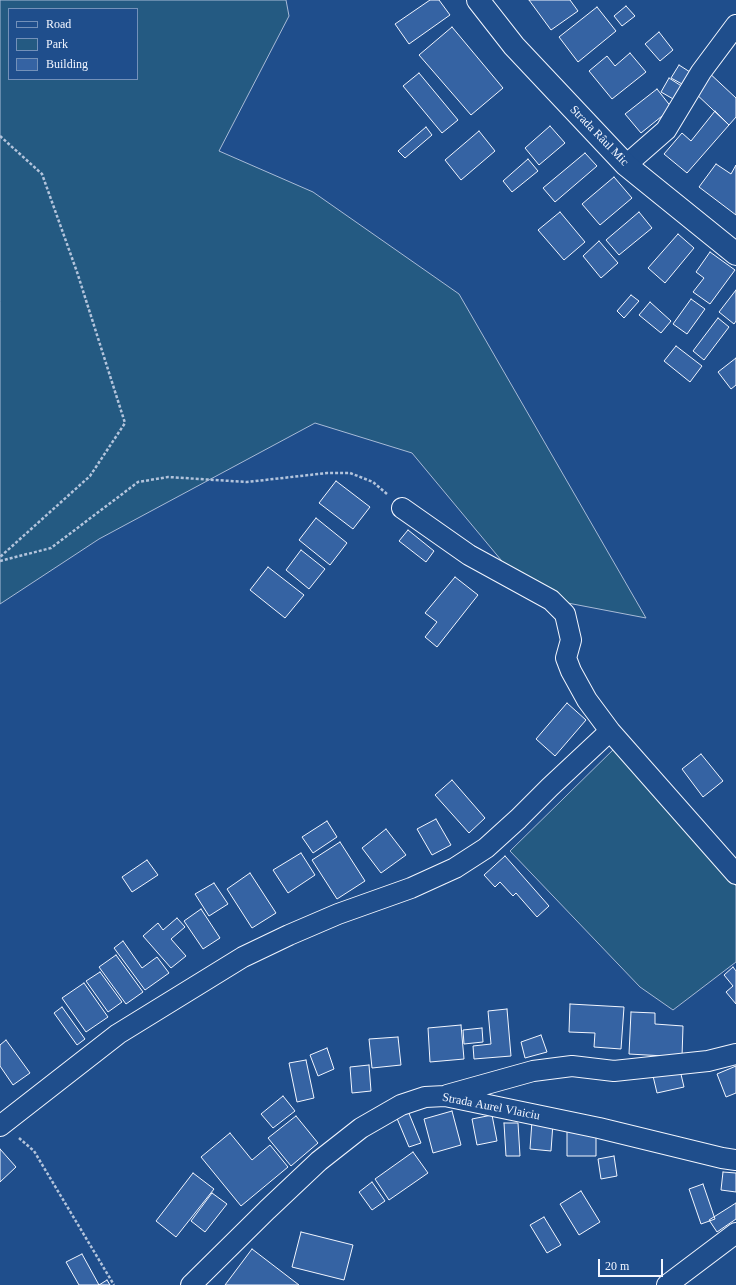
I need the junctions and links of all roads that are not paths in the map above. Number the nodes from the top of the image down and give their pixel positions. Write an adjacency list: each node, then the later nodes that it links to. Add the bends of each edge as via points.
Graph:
1 (478, 0): 3 (street, Strada Râul Mic, via 514,46)
2 (736, 25): 3 (street, via 702,72 666,130)
3 (626, 166): 4 (street, Strada Râul Mic)
4 (736, 254)
5 (402, 508): 6 (street, via 469,555 551,600 565,614 571,640 566,658 587,700)
6 (610, 732): 7 (street); 10 (street, via 486,848 455,868 411,888 338,914 243,958 118,1034)
7 (736, 874)
8 (736, 1054): 9 (street, via 708,1061 614,1071 572,1066 533,1071)
9 (445, 1096): 11 (street, Strada Aurel Vlaiciu); 13 (street, Strada Aurel Vlaiciu, via 425,1097 401,1105 361,1128 319,1161)
10 (1, 1125)
11 (736, 1160)
12 (736, 1233): 14 (street)
13 (191, 1285)
14 (667, 1285)

